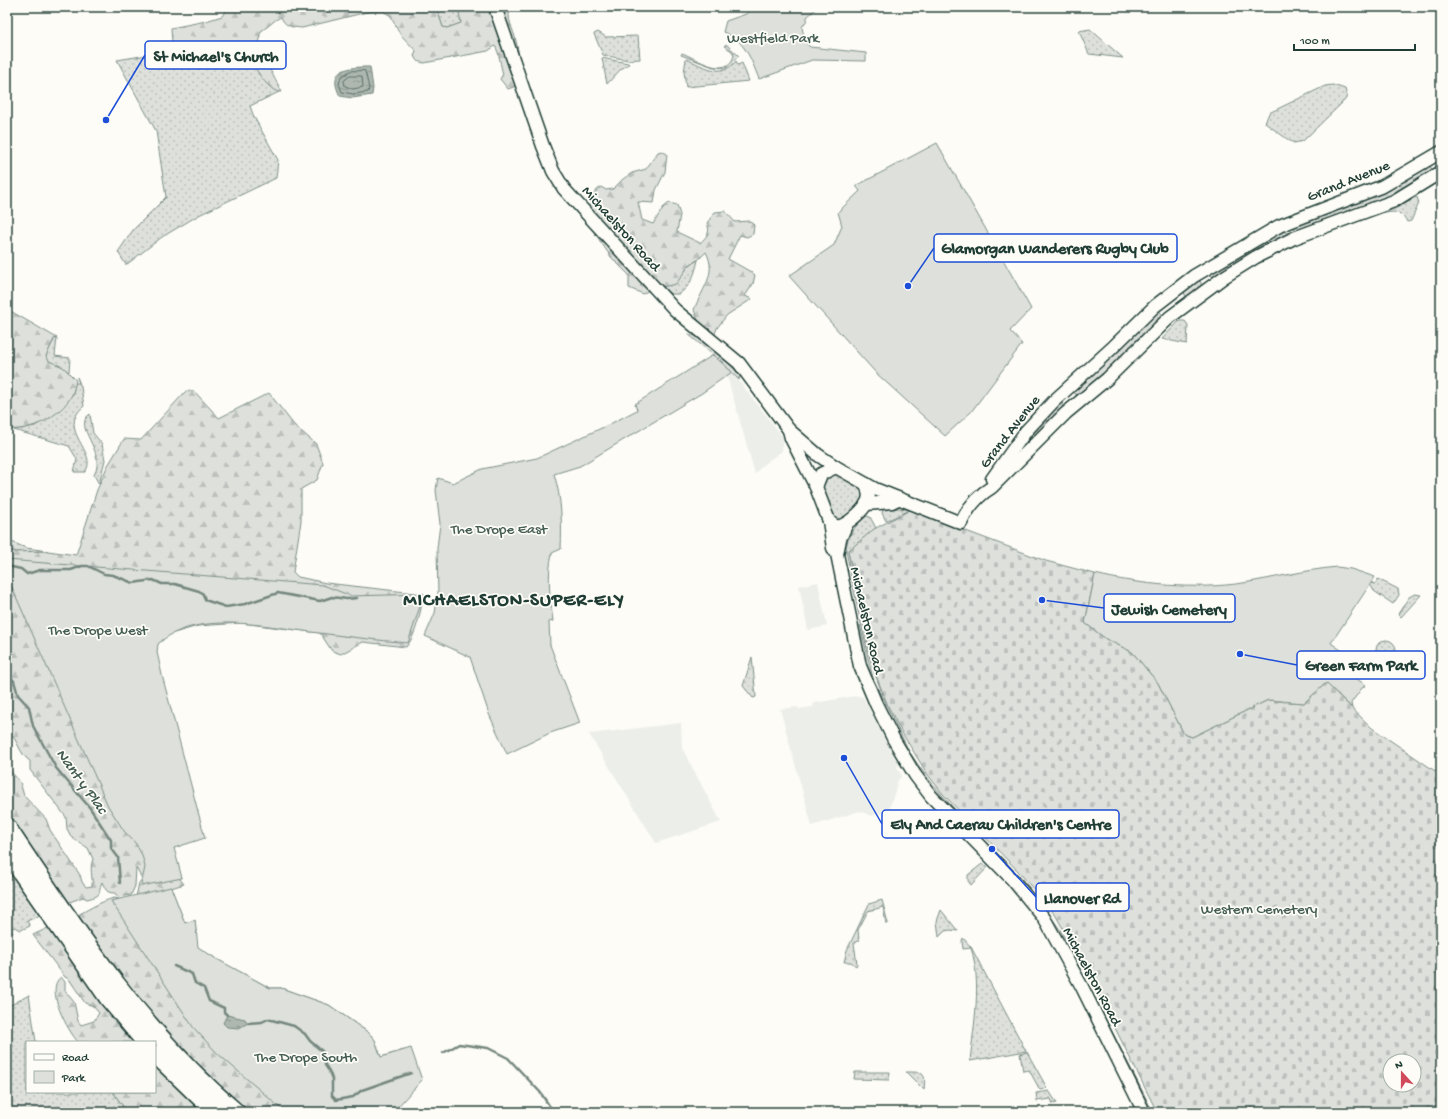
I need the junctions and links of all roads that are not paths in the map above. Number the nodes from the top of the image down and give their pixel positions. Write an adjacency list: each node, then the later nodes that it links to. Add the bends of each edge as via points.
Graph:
1 (495, 7): 12 (street, Michaelston Road, via 543,146 561,185 670,305 739,363)
2 (1441, 152): 4 (street, Grand Avenue, via 1383,186)
3 (1441, 172): 5 (street, Grand Avenue, via 1394,201)
4 (1287, 222): 5 (street); 6 (street, Grand Avenue)
5 (1294, 238): 7 (street, Grand Avenue, via 1238,268)
6 (1201, 271): 7 (street); 8 (street, Grand Avenue)
7 (1211, 286): 9 (street, Grand Avenue)
8 (1173, 291): 9 (street); 10 (street, Grand Avenue)
9 (1185, 306): 11 (street, Grand Avenue)
10 (1063, 392): 11 (street, Grand Avenue); 16 (street, Grand Avenue, via 1026,431)
11 (1075, 405): 16 (street, Grand Avenue)
12 (789, 430): 13 (street, Michaelston Road); 15 (street, Michaelston Road)
13 (836, 467): 14 (street); 15 (street, via 821,474)
14 (866, 484): 17 (street); 18 (street, via 869,496)
15 (816, 487): 19 (street)
16 (984, 492): 17 (street, Grand Avenue, via 970,504 961,523)
17 (898, 499): 18 (street, via 892,502)
18 (866, 504): 20 (street)
19 (829, 521): 20 (street, via 836,526); 21 (street, Michaelston Road, via 833,548)
20 (847, 524): 21 (street, Michaelston Road)
21 (837, 554): 28 (street, Michaelston Road, via 860,666 894,740 931,796 1012,879 1044,918 1082,987)
22 (7, 827): 27 (highway, via 91,950 136,1010 191,1070)
23 (7, 852): 24 (highway, via 91,974)
24 (144, 1041)
25 (156, 1055): 26 (highway)
26 (215, 1112)
27 (236, 1112)
28 (1144, 1112)

